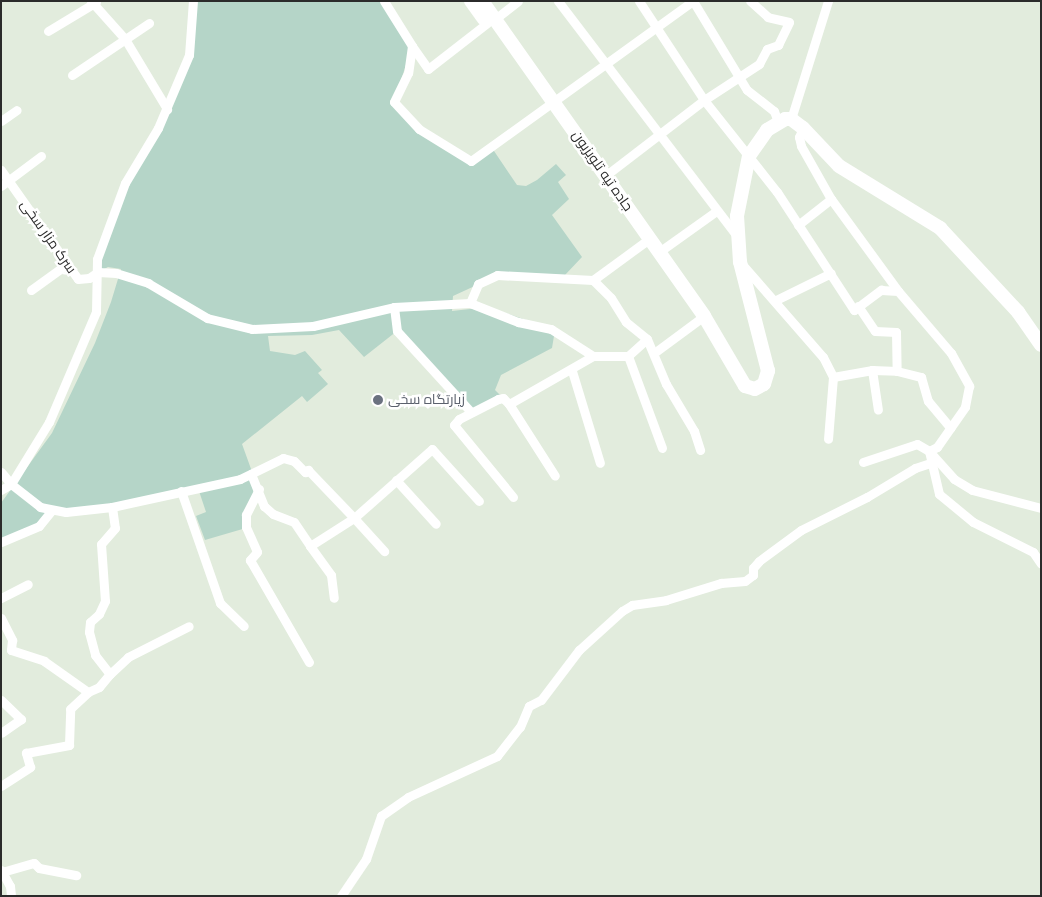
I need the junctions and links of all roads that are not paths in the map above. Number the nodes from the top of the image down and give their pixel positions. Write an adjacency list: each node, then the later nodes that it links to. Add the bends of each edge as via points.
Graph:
1 (193, 1): 23 (street, via 189,55)
2 (384, 1): 17 (street)
3 (471, 1): 12 (street)
4 (482, 1): 12 (street)
5 (518, 1): 12 (street)
6 (558, 1): 18 (street)
7 (639, 1): 14 (street)
8 (693, 1): 14 (street); 20 (street)
9 (750, 1): 20 (street, via 768,18 789,22 778,45 767,49 759,64)
10 (828, 1): 26 (street)
11 (94, 2): 15 (street); 16 (street)
12 (491, 21): 17 (street, via 428,69); 22 (street, جاده تپه تلویزیون, via 506,49 524,60)
13 (149, 23): 16 (street)
14 (658, 28): 18 (street); 21 (street)
15 (48, 31)
16 (125, 39): 19 (street); 23 (street)
17 (412, 46): 22 (street, via 408,73 394,102 419,129 445,143 466,161 492,148)
18 (605, 66): 22 (street); 28 (street)
19 (72, 75)
20 (739, 78): 21 (street); 26 (street, via 746,90)
21 (704, 100): 28 (street); 30 (street)
22 (553, 101): 32 (street, جاده تپه تلویزیون)
23 (167, 109): 42 (street, via 125,184 97,259)
24 (18, 110): 25 (street)
25 (1, 121)
26 (784, 121): 27 (street); 30 (street, via 767,130)
27 (803, 128): 34 (street, via 798,137 801,146); 53 (street, via 839,166 940,228 1018,312)
28 (661, 134): 32 (street); 35 (street)
29 (41, 156): 33 (street)
30 (749, 156): 36 (street); 37 (street, جاده تپه تلویزیون, via 737,216)
31 (1, 170): 33 (street, سرک مزار سخی)
32 (605, 176): 38 (street, جاده تپه تلویزیون)
33 (5, 183): 41 (street, سرک مزار سخی)
34 (831, 199): 36 (street); 46 (street)
35 (716, 212): 37 (street); 39 (street)
36 (798, 224): 43 (street)
37 (737, 236): 40 (street, جاده تپه تلویزیون)
38 (650, 239): 39 (street, جاده تپه تلویزیون); 44 (street)
39 (659, 252): 51 (street, جاده تپه تلویزیون)
40 (740, 262): 47 (street); 51 (street, جاده تپه تلویزیون, via 768,371 764,384 755,389 745,386)
41 (67, 264): 42 (street, سرک مزار سخی, via 78,279 89,278); 45 (street)
42 (98, 272): 50 (street, via 116,273 148,283 207,318 238,328 313,326); 76 (street, via 96,312 63,394)
43 (831, 273): 47 (street); 49 (street, via 854,310)
44 (593, 280): 48 (street, via 497,275 478,284); 52 (street, via 611,298 626,322)
45 (31, 290)
46 (898, 291): 49 (street, via 881,290); 64 (street, via 951,353 969,386 965,407)
47 (776, 300): 60 (street, via 815,344)
48 (470, 303): 50 (street); 55 (street, via 518,322 550,329)
49 (858, 306): 59 (street, via 875,331 896,332)
50 (394, 307): 63 (street, via 397,331)
51 (704, 316): 54 (street)
52 (647, 340): 54 (street); 56 (street)
53 (1041, 345)
54 (654, 353): 67 (street)
55 (593, 356): 56 (street); 58 (street)
56 (628, 356): 66 (street)
57 (872, 370): 59 (street); 60 (street); 62 (street)
58 (572, 371): 61 (street); 70 (street)
59 (897, 371): 64 (street, via 921,378 928,401)
60 (833, 377): 65 (street)
61 (509, 404): 63 (street, via 503,398 498,399); 74 (street)
62 (878, 410)
63 (471, 412): 80 (street, via 454,425)
64 (951, 428): 68 (street, via 937,447)
65 (828, 439)
66 (662, 448)
67 (700, 450)
68 (929, 451): 69 (street, via 913,443); 71 (street); 83 (street, via 954,479 972,490)
69 (863, 462)
70 (600, 463)
71 (930, 463): 90 (street, via 940,494 951,506 973,522 1032,552); 107 (street, via 915,468 866,498 802,530 758,561 752,568 753,575 745,582 721,582 666,600 632,605 622,611 579,650 542,700 529,706 520,727 497,756 408,797 381,816 366,859)
72 (1, 472): 76 (street)
73 (251, 474): 77 (street); 79 (street); 85 (street, via 283,458 294,461 305,472 308,470)
74 (555, 476)
75 (396, 480): 81 (street, via 432,449); 85 (street); 86 (street)
76 (11, 484): 78 (street); 84 (street, via 40,507)
77 (259, 489): 88 (street, via 264,506 273,514 294,522); 97 (street, via 246,515 246,526 256,552 250,560)
78 (1, 490)
79 (181, 491): 82 (street); 96 (street, via 220,603)
80 (513, 497)
81 (479, 500)
82 (112, 507): 84 (street); 98 (street, via 115,528 101,544 105,601 99,614 90,622 89,632 96,656)
83 (1041, 508)
84 (51, 510): 87 (street, via 39,526)
85 (354, 518): 88 (street); 89 (street)
86 (436, 524)
87 (1, 542)
88 (310, 546): 93 (street, via 331,575)
89 (384, 551)
90 (1041, 564)
91 (28, 584): 92 (street)
92 (1, 598)
93 (334, 598)
94 (1, 618): 99 (street, via 12,640 11,650 44,661)
95 (189, 626): 98 (street, via 128,657)
96 (244, 626)
97 (309, 662)
98 (110, 674): 99 (street, via 99,687)
99 (88, 692): 102 (street, via 70,709 69,745 26,753 30,768)
100 (1, 700): 101 (street, via 21,719)
101 (1, 733)
102 (1, 786)
103 (2, 871): 104 (street, via 34,863 39,868); 105 (street)
104 (76, 875)
105 (6, 887): 106 (street)
106 (11, 896)
107 (341, 896)

